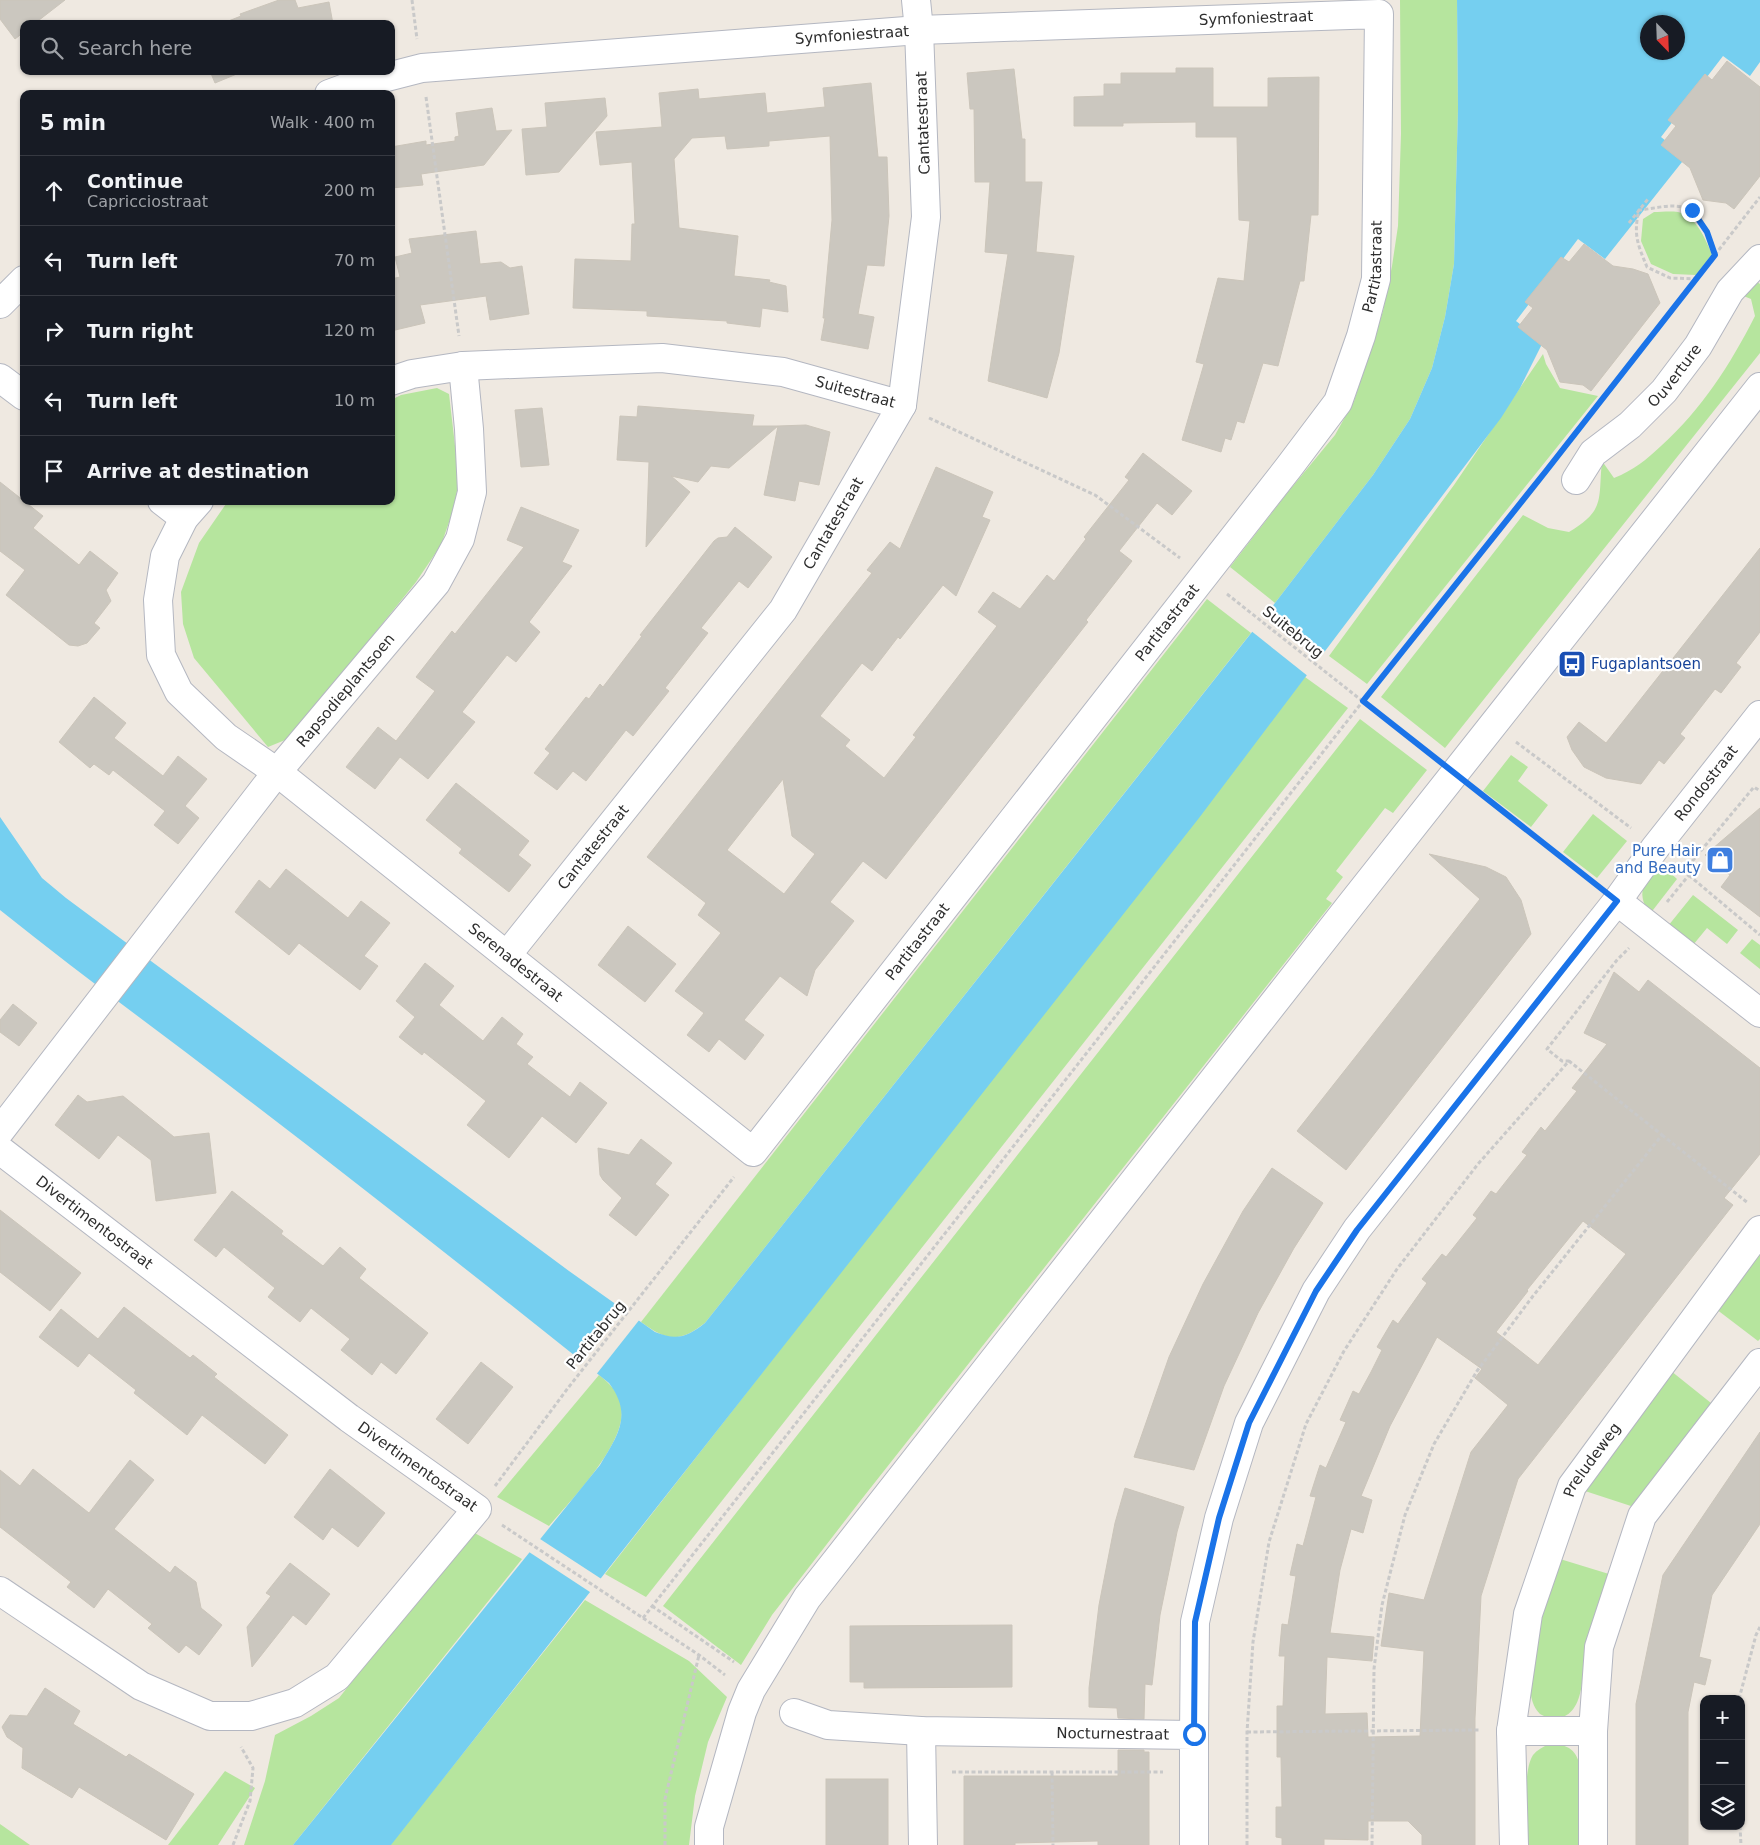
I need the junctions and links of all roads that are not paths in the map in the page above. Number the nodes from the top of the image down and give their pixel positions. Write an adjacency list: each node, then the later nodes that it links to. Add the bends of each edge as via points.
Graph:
1 (916, 0): 3 (street, Cantatestraat)
2 (1379, 14): 3 (street, Symfoniestraat); 26 (street, Partitastraat, via 1376,279 1338,402)
3 (919, 30): 5 (street, Symfoniestraat, via 422,68); 15 (street, Cantatestraat, via 926,217)
4 (393, 75): 6 (street, Symfoniestraat)
5 (395, 75)
6 (338, 90)
7 (1760, 259): 16 (street, Ouverture, via 1730,291 1698,346 1664,391 1630,425 1593,453)
8 (20, 284): 9 (street)
9 (0, 304)
10 (463, 366): 12 (street); 15 (street, Suitestraat, via 662,358 782,372); 20 (street, Rapsodieplantsoen, via 472,492 460,540 436,583)
11 (0, 378): 14 (street)
12 (395, 380)
13 (1760, 387): 35 (street, via 746,1678 742,1712 709,1827)
14 (20, 393)
15 (902, 405): 22 (street, Cantatestraat, via 783,610)
16 (1576, 480)
17 (175, 505): 18 (street)
18 (191, 510): 20 (street, via 165,556 158,600 161,656 179,692 226,738)
19 (1760, 715): 21 (street, Rondostraat)
20 (277, 772): 22 (street, Serenadestraat); 24 (street, Rapsodieplantsoen)
21 (1617, 901): 23 (street); 34 (street, Rondostraat, via 1357,1230 1316,1291 1249,1423 1219,1518 1195,1622)
22 (507, 955): 26 (street, Serenadestraat)
23 (1760, 1013)
24 (0, 1131)
25 (0, 1150): 29 (street, Divertimentostraat, via 349,1418 477,1509 337,1677 295,1704 251,1716 210,1716 141,1686)
26 (753, 1152)
27 (1757, 1219): 31 (street, Preludeweg, via 1572,1486 1528,1614)
28 (1760, 1363): 33 (street, via 1642,1516 1599,1647)
29 (0, 1591)
30 (794, 1714): 32 (street, Nocturnestraat, via 828,1725)
31 (1498, 1730): 33 (street); 38 (street, Preludeweg)
32 (921, 1731): 34 (street, Nocturnestraat); 36 (street)
33 (1593, 1731): 39 (street)
34 (1194, 1734): 37 (street)
35 (709, 1845)
36 (923, 1845)
37 (1194, 1845)
38 (1514, 1845)
39 (1592, 1845)

